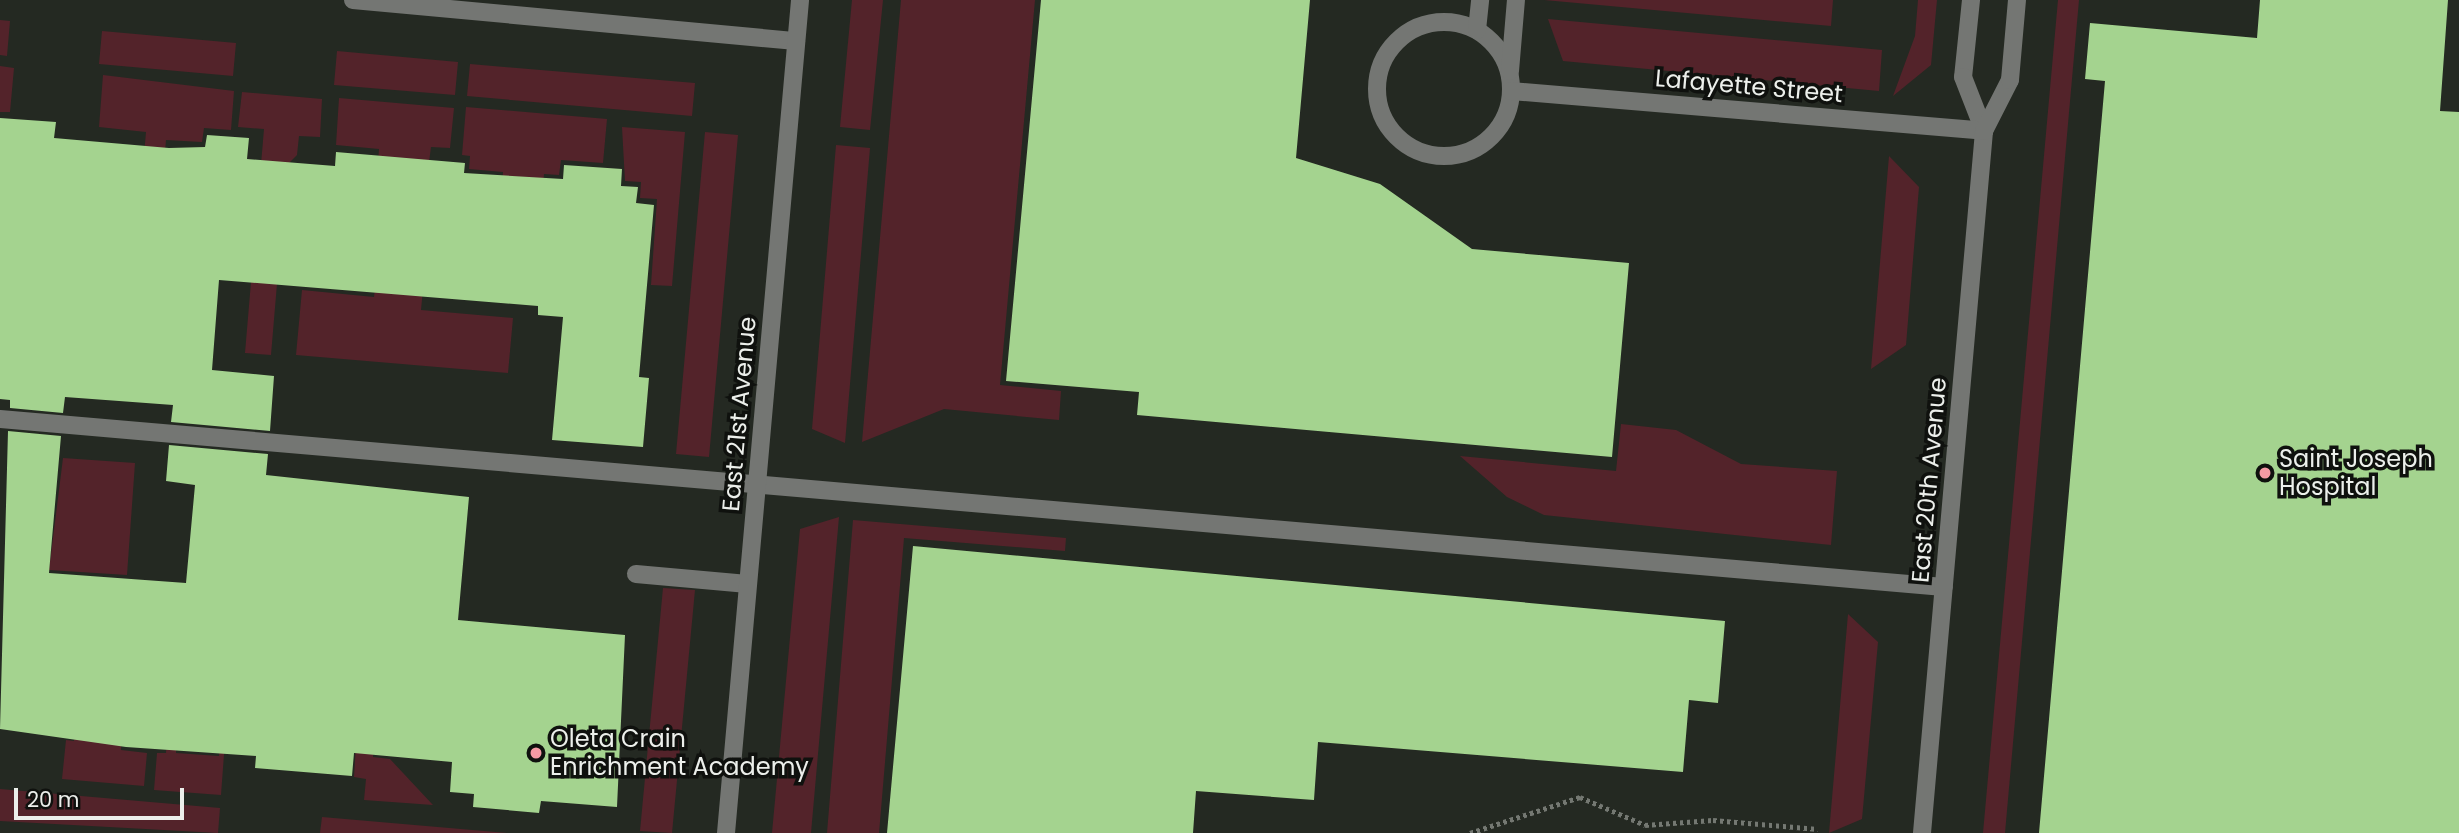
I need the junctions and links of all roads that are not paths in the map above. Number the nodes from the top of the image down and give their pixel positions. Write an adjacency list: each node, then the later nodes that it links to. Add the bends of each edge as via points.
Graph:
1 (353, 0): 8 (street)
2 (800, 0): 8 (street, East 21st Avenue)
3 (1479, 0): 7 (street)
4 (1516, 0): 9 (street)
5 (1971, 0): 10 (street, East 20th Avenue, via 1963,77)
6 (2017, 0): 10 (street, East 20th Avenue, via 2010,79)
7 (1476, 30): 9 (street, via 1504,56); 9 (street, via 1437,22 1399,39 1379,75 1383,116 1410,147 1450,156 1488,141 1501,125)
8 (796, 41): 12 (street, East 21st Avenue)
9 (1510, 82): 10 (street, Lafayette Street)
10 (1984, 131): 15 (street, East 20th Avenue)
11 (0, 419): 12 (street)
12 (757, 486): 14 (street, East 21st Avenue); 15 (street)
13 (636, 574): 14 (street)
14 (748, 584): 16 (street, East 21st Avenue)
15 (1944, 587): 17 (street, East 20th Avenue)
16 (726, 833)
17 (1922, 833)

